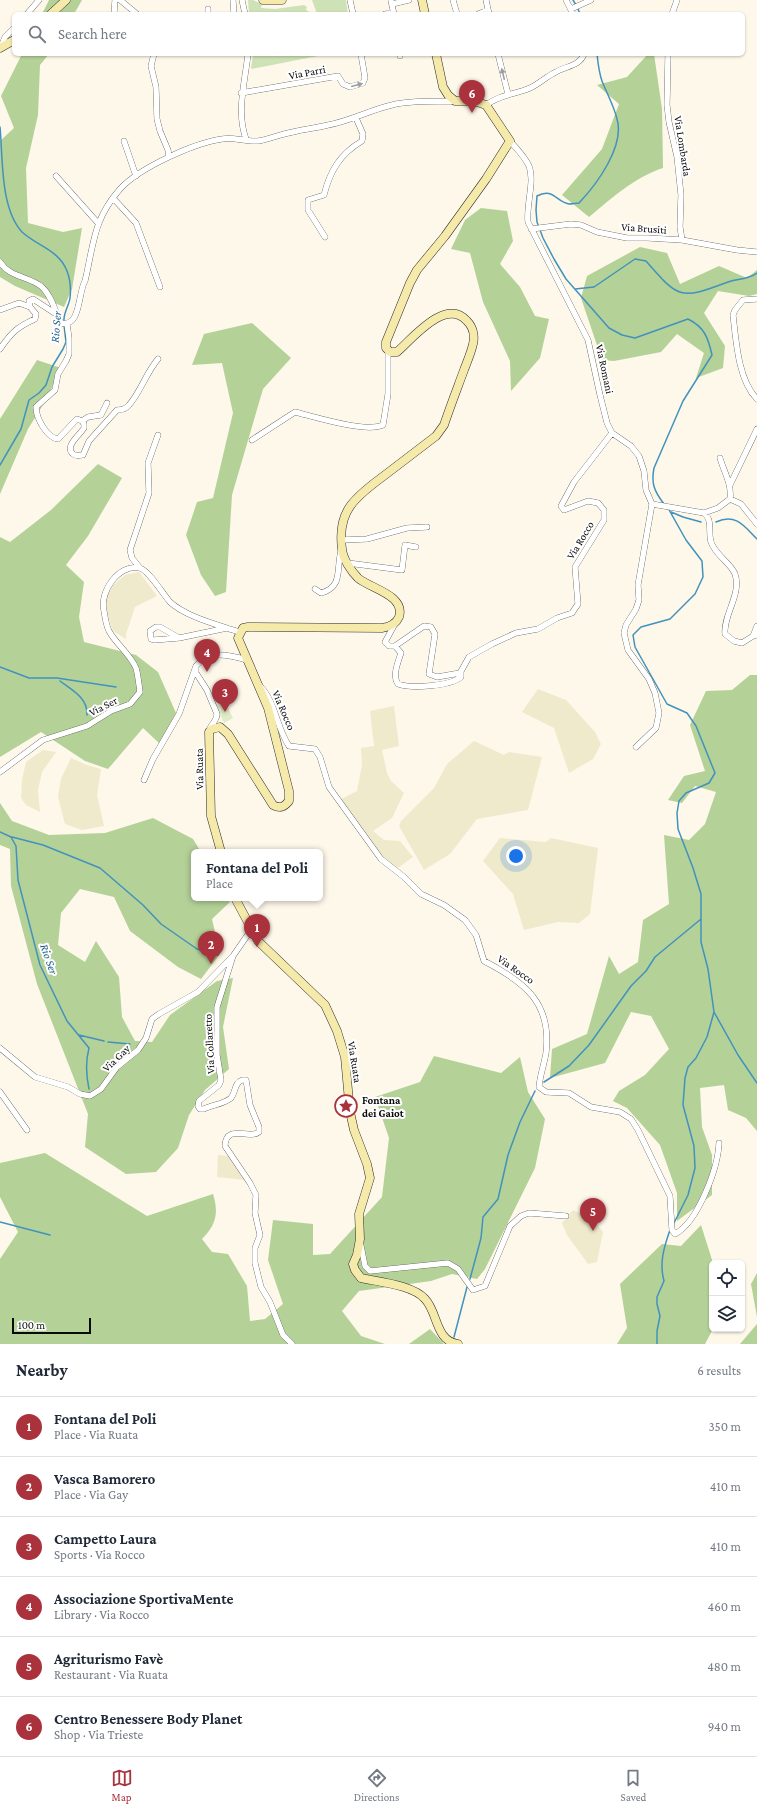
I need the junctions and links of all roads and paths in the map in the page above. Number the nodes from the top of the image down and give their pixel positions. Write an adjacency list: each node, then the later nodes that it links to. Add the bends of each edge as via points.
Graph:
1 (39, 0): 21 (street)
2 (66, 0): 22 (street)
3 (115, 0): 23 (street)
4 (120, 0): 24 (street)
5 (233, 0): 25 (street)
6 (242, 0): 26 (street)
7 (246, 0): 27 (street)
8 (263, 0): 9 (street)
9 (282, 0)
10 (350, 0): 28 (street)
11 (409, 0): 18 (street)
12 (422, 0): 30 (street)
13 (453, 0): 31 (street)
14 (486, 0): 32 (street)
15 (566, 0): 20 (street)
16 (591, 0): 19 (street)
17 (677, 0): 33 (street)
18 (392, 2): 29 (street)
19 (580, 2): 20 (street)
20 (572, 11)
21 (29, 12)
22 (53, 12)
23 (114, 12)
24 (135, 12)
25 (234, 12)
26 (244, 12)
27 (244, 12)
28 (353, 12)
29 (394, 12)
30 (425, 12)
31 (456, 12)
32 (489, 12)
33 (673, 12)
34 (12, 30): 36 (street, via 5,36)
35 (12, 41): 36 (street)
36 (0, 48)
37 (154, 56): 52 (street, via 151,66 156,87 157,119)
38 (248, 56): 44 (street)
39 (361, 56): 44 (street, Via Parri, one-way to 39, via 338,76 343,84 350,87 363,84 365,78)
40 (436, 56): 46 (street, via 443,87)
41 (498, 56): 45 (street, one-way to 41)
42 (583, 56): 45 (street, via 579,62 555,72 540,83)
43 (668, 56): 59 (street, Via Lombarda, via 667,105 677,157)
44 (241, 93): 49 (street)
45 (508, 94): 47 (street)
46 (455, 101): 47 (street, via 474,101); 48 (street, via 392,105)
47 (486, 105): 51 (street)
48 (356, 118): 49 (street, via 259,141); 58 (street, via 363,134 362,141 349,148 338,160 329,177 324,195 308,200 308,210)
49 (246, 139): 52 (street, via 220,139)
50 (124, 141): 54 (street)
51 (510, 141): 57 (street, Via Romani, via 530,171 528,216); 69 (street, via 502,157 417,270 386,342)
52 (169, 157): 54 (street)
53 (56, 176): 56 (street)
54 (136, 176): 55 (street)
55 (113, 198): 56 (street); 62 (street, via 136,223)
56 (98, 223): 67 (street, via 85,281 81,288 78,311 72,320)
57 (532, 229): 59 (street, Via Brusiti, via 571,224 627,238); 75 (street, Via Romani, via 588,340 600,395)
58 (325, 236)
59 (682, 240): 60 (street, Via Brusiti)
60 (757, 252)
61 (0, 262): 66 (street, via 11,273 43,287 51,298)
62 (160, 287)
63 (757, 299): 71 (street, via 743,300 733,314 737,349 743,372 752,394)
64 (30, 307): 65 (street, via 19,303); 66 (street, via 29,301 33,299); 68 (street, via 36,314 35,319 13,331)
65 (0, 310)
66 (56, 314): 67 (street)
67 (65, 324): 73 (street, via 69,338 69,354 58,374 55,390 40,402 36,411 53,439 62,437 73,422 78,419)
68 (0, 349)
69 (388, 350): 77 (street, via 388,394 383,424 377,427 347,424 295,412); 85 (street, via 397,352 430,322 442,315 463,317 472,328 474,344 444,425 436,436 361,493 350,506 341,530)
70 (158, 359): 73 (street, via 129,406 117,410 89,441 83,455 77,456 71,450 71,444 84,428)
71 (757, 399)
72 (107, 403): 73 (street, via 101,415)
73 (82, 421)
74 (757, 429): 79 (street)
75 (612, 432): 81 (street, via 631,446 639,456 646,490); 99 (street, Via Rocco, via 574,482 561,506 564,510 588,501 598,503 604,510 604,520 575,567 578,604 572,613 538,629 516,633 469,657)
76 (158, 435): 88 (street, via 148,463 149,494 130,550 132,558)
77 (252, 440)
78 (720, 458): 79 (street)
79 (730, 485): 80 (street)
80 (730, 498): 82 (street, via 718,508); 83 (street, via 741,504)
81 (652, 504): 82 (street); 102 (street, via 638,585 639,600 624,633 628,650 655,693 659,713 656,728)
82 (704, 513): 94 (street, via 709,518 714,548 736,578 725,634 742,644)
83 (757, 524)
84 (427, 527): 85 (street, via 407,528)
85 (342, 544): 87 (street); 89 (street, via 339,577 324,592)
86 (416, 547): 87 (street, via 404,544 402,570)
87 (348, 563): 90 (street, via 359,578 393,598)
88 (140, 568): 92 (street, via 180,610); 103 (street, Via Ser, via 129,569 117,576 108,586 103,608 109,631 136,668 140,692 130,704 111,711 87,726 43,740)
89 (315, 589)
90 (399, 616): 93 (street, via 396,622 382,628 248,627); 96 (street, Via Rocco, via 386,642 389,646)
91 (757, 626): 94 (street)
92 (227, 628): 93 (street); 95 (street)
93 (239, 632): 97 (street, Via Rocco, via 238,638)
94 (755, 636)
95 (179, 638): 95 (street, via 160,627 150,631 154,640)
96 (395, 646): 99 (street, Via Rocco, via 401,653 395,676 398,684 430,686 457,680); 99 (street, via 424,626 431,627 435,634 429,674 437,677)
97 (247, 660): 98 (street, via 230,655 212,655); 100 (street, Via Rocco)
98 (196, 666): 101 (street, via 196,672 217,714); 104 (street, via 179,714)
99 (461, 672)
100 (258, 684): 101 (street, Via Rocco, via 278,744 288,791 289,801 286,804 278,808 273,805 224,730 217,728); 112 (street, Via Rocco, via 267,693 289,746 315,749 331,790 381,859 421,894 444,905 465,920 476,935 484,961 511,977 532,995 540,1006 546,1039 544,1068 539,1087 546,1092 569,1093 591,1107 620,1112 631,1119 670,1196 672,1230 675,1234 681,1230 704,1199 715,1168)
101 (209, 732): 105 (street, Via Ruata, via 211,816)
102 (636, 747)
103 (0, 772)
104 (144, 780)
105 (220, 849)
106 (236, 901): 107 (street, Via Ruata)
107 (251, 930): 108 (street, Via Gay); 114 (street, Via Ruata, via 266,950 325,1005 337,1030 345,1056 354,1130 370,1178 359,1214)
108 (233, 956): 109 (street, Via Gay, via 198,992 152,1019 146,1038 138,1050 117,1067 101,1088 90,1096 35,1077); 115 (street, Via Collaretto, via 217,1007 217,1055 221,1080 219,1085 199,1101 198,1106 204,1109 226,1101 232,1097 238,1082 246,1080 250,1105 259,1132 254,1135 233,1133 228,1137 225,1146 256,1194 255,1212 260,1235 255,1248 255,1262 260,1287 270,1302 283,1335)
109 (2, 1050)
110 (0, 1092): 111 (street)
111 (27, 1130)
112 (719, 1143)
113 (566, 1216): 114 (street, Via Ruata, via 529,1213 521,1216 505,1234 485,1286 473,1290 458,1269 448,1263 370,1271 365,1266)
114 (360, 1239): 116 (street, Via Ruata, via 354,1264 361,1278 415,1291 426,1299 444,1336 449,1342)
115 (292, 1344)
116 (458, 1344)

